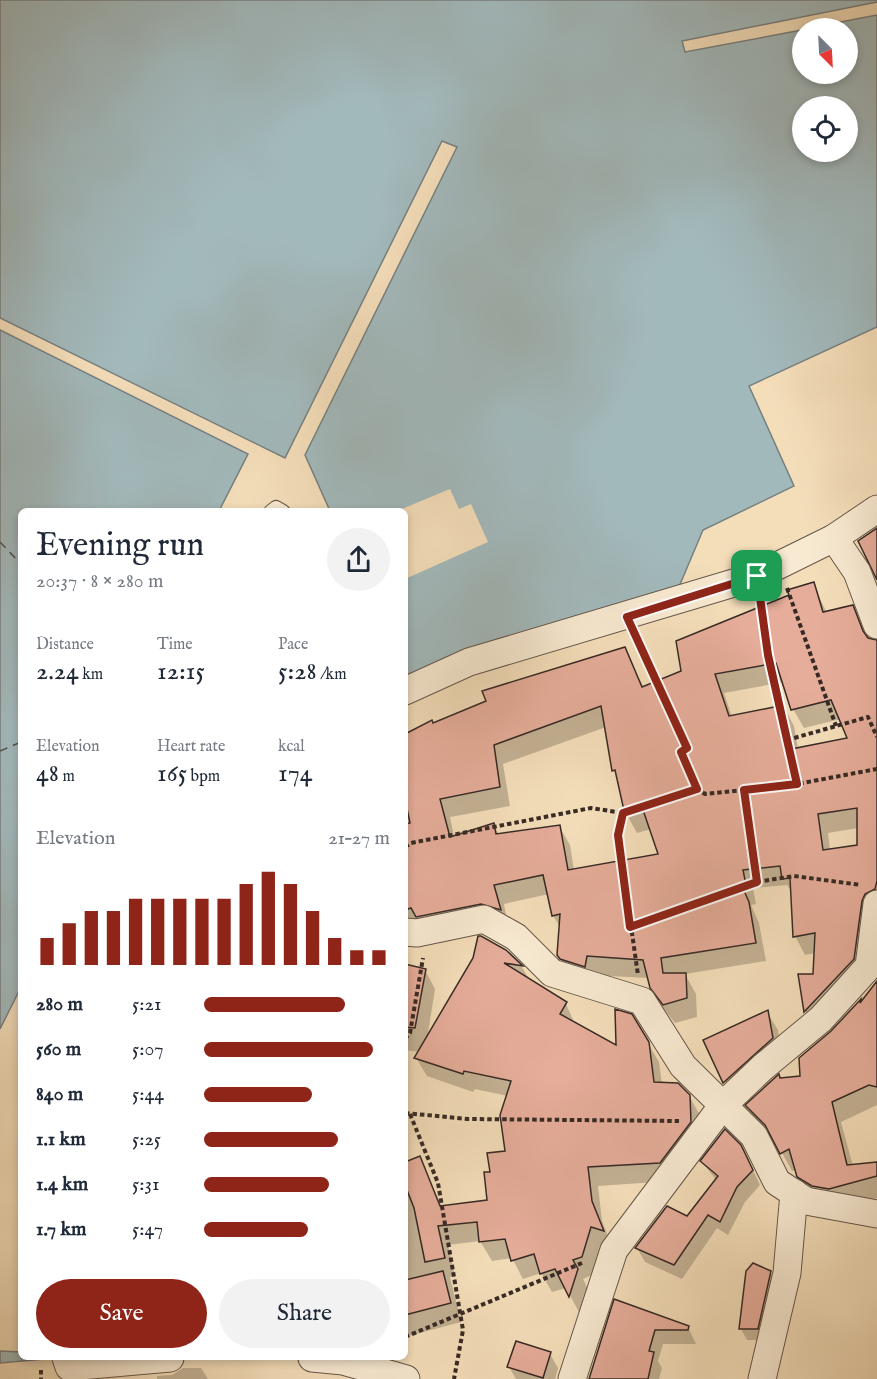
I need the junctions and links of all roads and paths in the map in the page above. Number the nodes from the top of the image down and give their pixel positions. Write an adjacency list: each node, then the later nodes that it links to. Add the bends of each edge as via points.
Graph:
1 (877, 509): 2 (street)
2 (834, 538): 3 (street); 5 (street, via 857,572)
3 (768, 571): 4 (street); 7 (path); 9 (path, via 768,655)
4 (627, 617): 6 (street, via 469,662); 12 (path, via 687,748 681,752)
5 (877, 626)
6 (408, 690)
7 (836, 726): 8 (path, via 868,717); 9 (path)
8 (877, 737)
9 (787, 740): 11 (path)
10 (877, 769): 11 (path)
11 (797, 784): 13 (path)
12 (697, 789): 13 (path, via 705,794); 14 (path)
13 (744, 790): 16 (path)
14 (623, 813): 15 (path, via 591,808); 18 (path, via 618,835)
15 (408, 845)
16 (757, 882): 17 (path, via 794,876); 18 (path)
17 (871, 895): 23 (street, via 869,966 821,1019 763,1067)
18 (630, 927): 20 (path)
19 (411, 933): 20 (street, via 484,920 516,937 552,973); 21 (path, via 423,958)
20 (642, 1001): 23 (street)
21 (408, 1035)
22 (408, 1113): 23 (path, via 468,1119); 27 (path, via 438,1184)
23 (717, 1113): 24 (street, via 754,1136 777,1182); 26 (street)
24 (794, 1193): 25 (street, via 806,1201); 37 (street, via 787,1273)
25 (877, 1214)
26 (614, 1250): 27 (path); 36 (street)
27 (460, 1314): 28 (path); 35 (path, via 463,1330)
28 (408, 1336)
29 (150, 1360): 31 (street)
30 (333, 1360): 34 (street)
31 (69, 1368)
32 (41, 1370): 33 (path)
33 (41, 1379)
34 (406, 1379)
35 (454, 1379)
36 (572, 1379)
37 (762, 1379)

